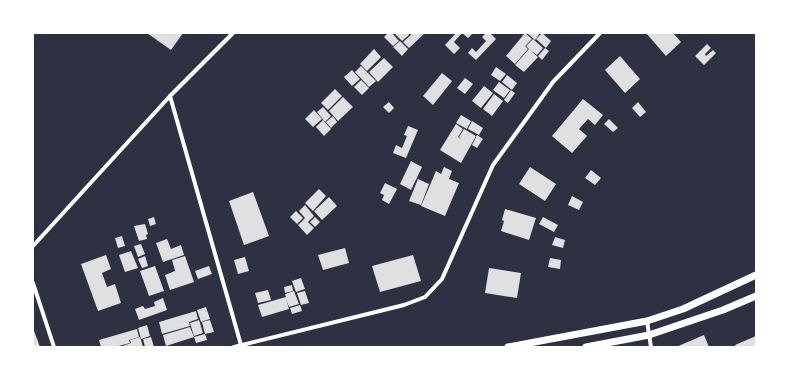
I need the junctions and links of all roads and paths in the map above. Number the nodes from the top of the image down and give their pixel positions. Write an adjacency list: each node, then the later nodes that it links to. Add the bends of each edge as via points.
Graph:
1 (233, 33): 3 (street)
2 (600, 33): 10 (street, via 553,82 493,165 442,279 425,298)
3 (170, 96): 4 (street); 10 (street)
4 (33, 246)
5 (756, 275): 8 (street, via 683,309)
6 (33, 283): 11 (street)
7 (756, 296): 9 (street)
8 (646, 321): 9 (street); 13 (street)
9 (649, 335): 14 (street); 15 (street)
10 (241, 345): 12 (street)
11 (54, 347)
12 (234, 347)
13 (508, 347)
14 (586, 347)
15 (652, 347)

